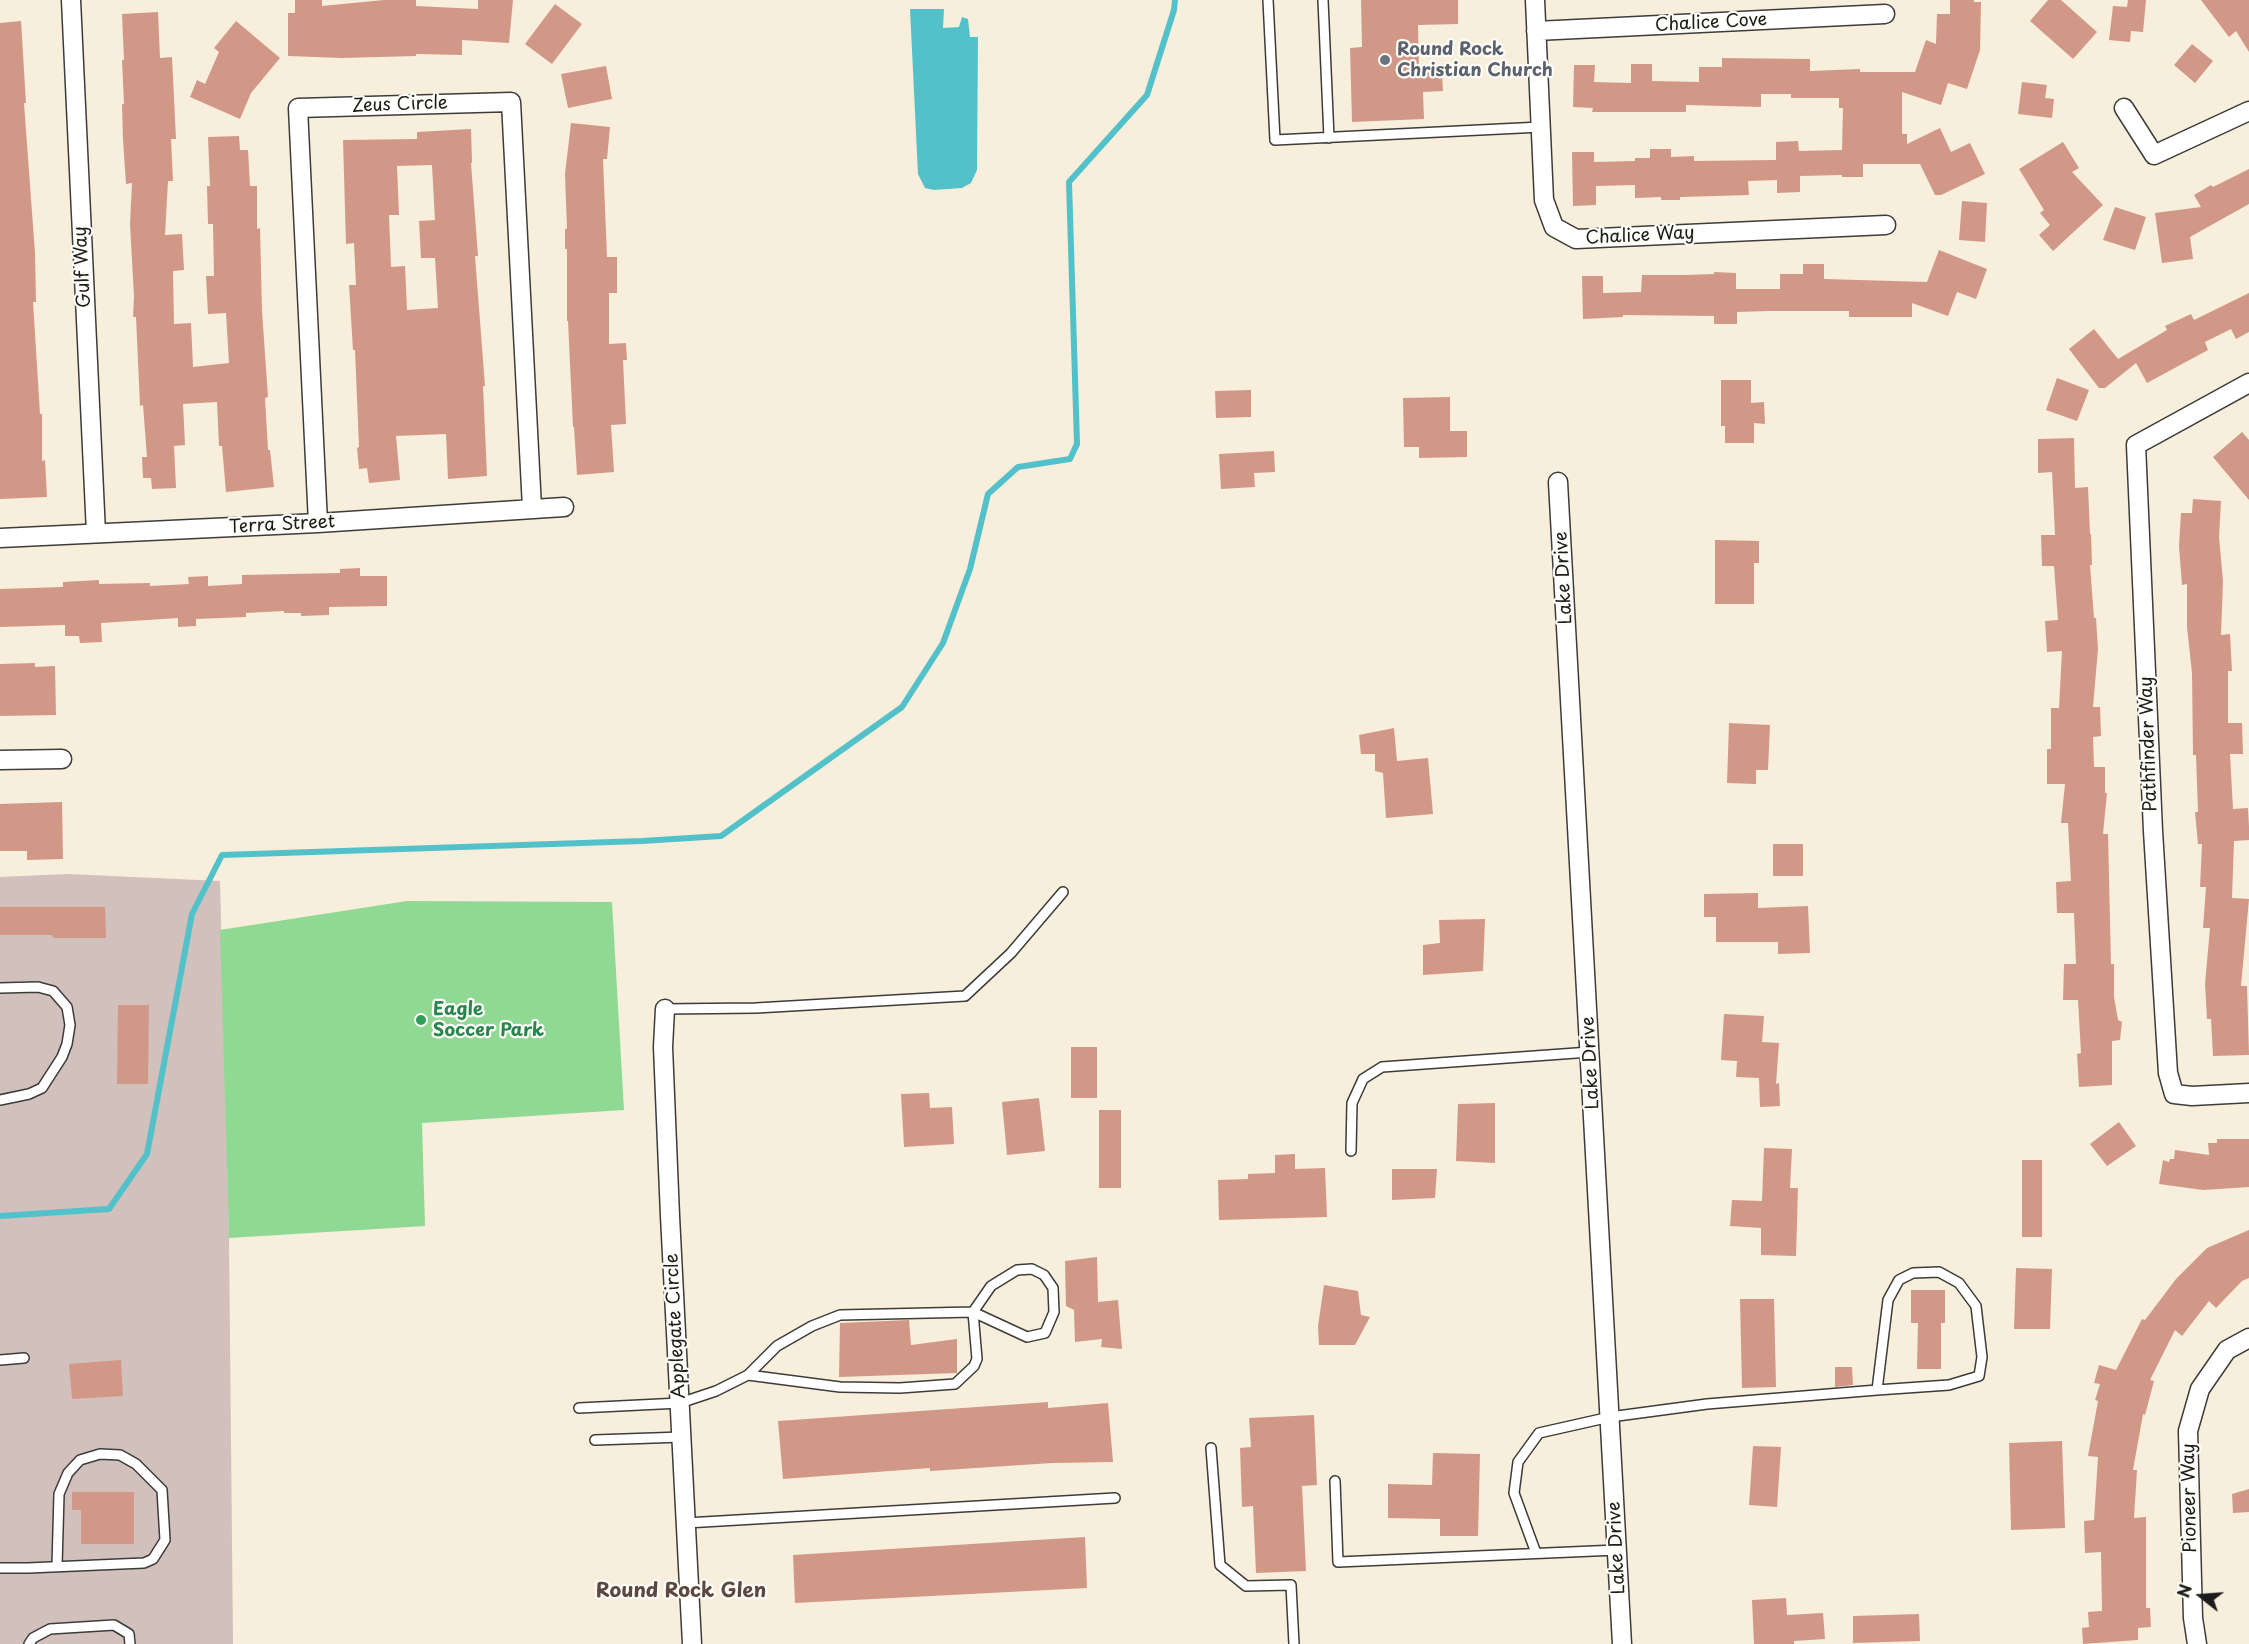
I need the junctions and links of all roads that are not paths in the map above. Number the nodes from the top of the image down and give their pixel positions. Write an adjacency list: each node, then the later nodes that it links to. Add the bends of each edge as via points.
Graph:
1 (71, 0): 17 (street, Gulf Way)
2 (1268, 0): 10 (lane, via 1275,140)
3 (1323, 0): 10 (lane)
4 (1535, 0): 6 (street, Chalice Way)
5 (1884, 14): 6 (street, Chalice Cove)
6 (1536, 31): 9 (street, Chalice Way)
7 (2124, 108): 8 (street, via 2154,155)
8 (2249, 111)
9 (1541, 128): 10 (lane); 11 (street, Chalice Way, via 1544,200 1554,226 1576,239)
10 (1329, 138)
11 (1886, 225)
12 (2249, 383): 25 (street, Pathfinder Way, via 2136,444 2152,820 2168,1073 2174,1094)
13 (1558, 482): 24 (street, Lake Drive)
14 (564, 507): 15 (street, Terra Street)
15 (532, 508): 16 (street, Terra Street); 16 (street, Zeus Circle, via 511,102 298,108)
16 (318, 523): 17 (street, Terra Street)
17 (96, 533): 18 (street, Terra Street)
18 (0, 538)
19 (62, 759): 20 (street)
20 (0, 760)
21 (1063, 892): 23 (lane, via 1011,953 965,996)
22 (0, 988): 26 (lane, via 38,987 53,992 67,1006 70,1025 63,1057 42,1088)
23 (665, 1009): 34 (street, Applegate Circle, via 663,1047)
24 (1590, 1052): 27 (lane, via 1383,1067 1363,1079 1352,1102); 36 (street, Lake Drive)
25 (2249, 1093)
26 (0, 1100)
27 (1350, 1151)
28 (973, 1312): 28 (lane, via 991,1286 1017,1270 1032,1269 1044,1275 1053,1288 1054,1312 1045,1333 1027,1337); 32 (lane, via 840,1315 777,1347); 32 (lane, via 977,1359 955,1384 840,1387)
29 (2249, 1338): 52 (street, Pioneer Way, via 2227,1350 2200,1389 2188,1431)
30 (24, 1358): 31 (lane)
31 (0, 1360)
32 (748, 1375): 34 (lane)
33 (1877, 1390): 33 (lane, via 1949,1385 1978,1376 1982,1357 1976,1306 1959,1283 1939,1272 1913,1273 1899,1280 1888,1300); 36 (lane, via 1707,1404)
34 (680, 1403): 35 (lane); 37 (street, Applegate Circle)
35 (579, 1408)
36 (1610, 1417): 43 (street, Lake Drive); 44 (lane, via 1539,1433 1518,1462 1514,1493)
37 (681, 1437): 38 (lane); 42 (street, Applegate Circle)
38 (595, 1440)
39 (1211, 1448): 50 (lane, via 1220,1565 1246,1586 1291,1585)
40 (1335, 1481): 44 (lane, via 1338,1562)
41 (1115, 1498): 42 (lane)
42 (686, 1523): 49 (street, Applegate Circle)
43 (1617, 1550): 44 (lane); 51 (street, Lake Drive)
44 (1536, 1553)
45 (57, 1566): 45 (lane, via 144,1563 153,1559 165,1540 162,1490 120,1455 100,1454 80,1460 68,1473 59,1494); 46 (lane)
46 (0, 1569)
47 (29, 1644): 48 (lane, via 50,1629 114,1625 129,1634)
48 (130, 1644)
49 (692, 1644)
50 (1294, 1644)
51 (1622, 1644)
52 (2197, 1644)

